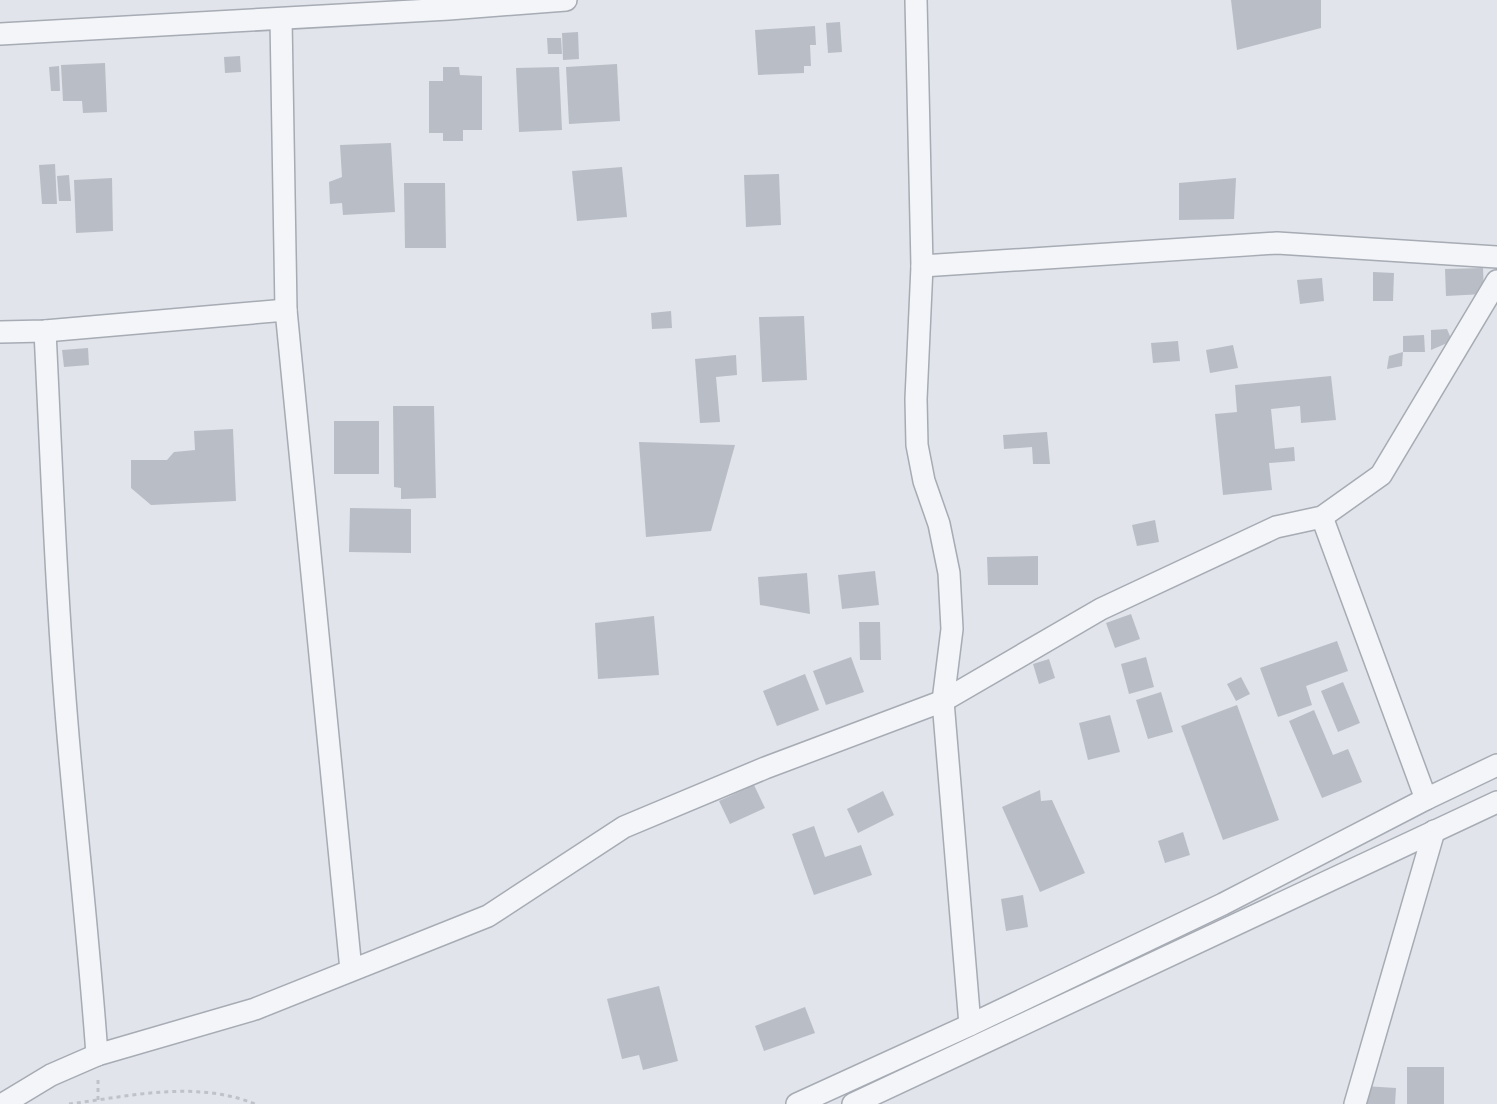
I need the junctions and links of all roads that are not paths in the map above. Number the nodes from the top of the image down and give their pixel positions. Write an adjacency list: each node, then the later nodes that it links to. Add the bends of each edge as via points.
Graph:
1 (566, 0): 3 (street)
2 (916, 0): 6 (street)
3 (281, 18): 4 (street); 8 (street)
4 (0, 34)
5 (1497, 257): 6 (street, via 1277,243)
6 (922, 266): 12 (street, via 916,399 918,444 924,481 940,524 949,573 952,629)
7 (1497, 281): 11 (street, via 1381,475)
8 (286, 310): 10 (street); 17 (street)
9 (0, 332): 10 (street)
10 (45, 332): 19 (street, via 70,757)
11 (1322, 517): 12 (street, via 1276,527 1100,609); 14 (street)
12 (943, 701): 17 (street, via 765,768 624,827 488,916); 18 (street)
13 (1497, 765): 14 (street)
14 (1426, 799): 18 (street, via 1223,904)
15 (1497, 802): 16 (street)
16 (1434, 831): 22 (street); 23 (street)
17 (351, 970): 19 (street, via 255,1009)
18 (970, 1025): 21 (street)
19 (97, 1055): 20 (street, via 50,1075)
20 (3, 1104)
21 (797, 1104)
22 (853, 1104)
23 (1354, 1104)

